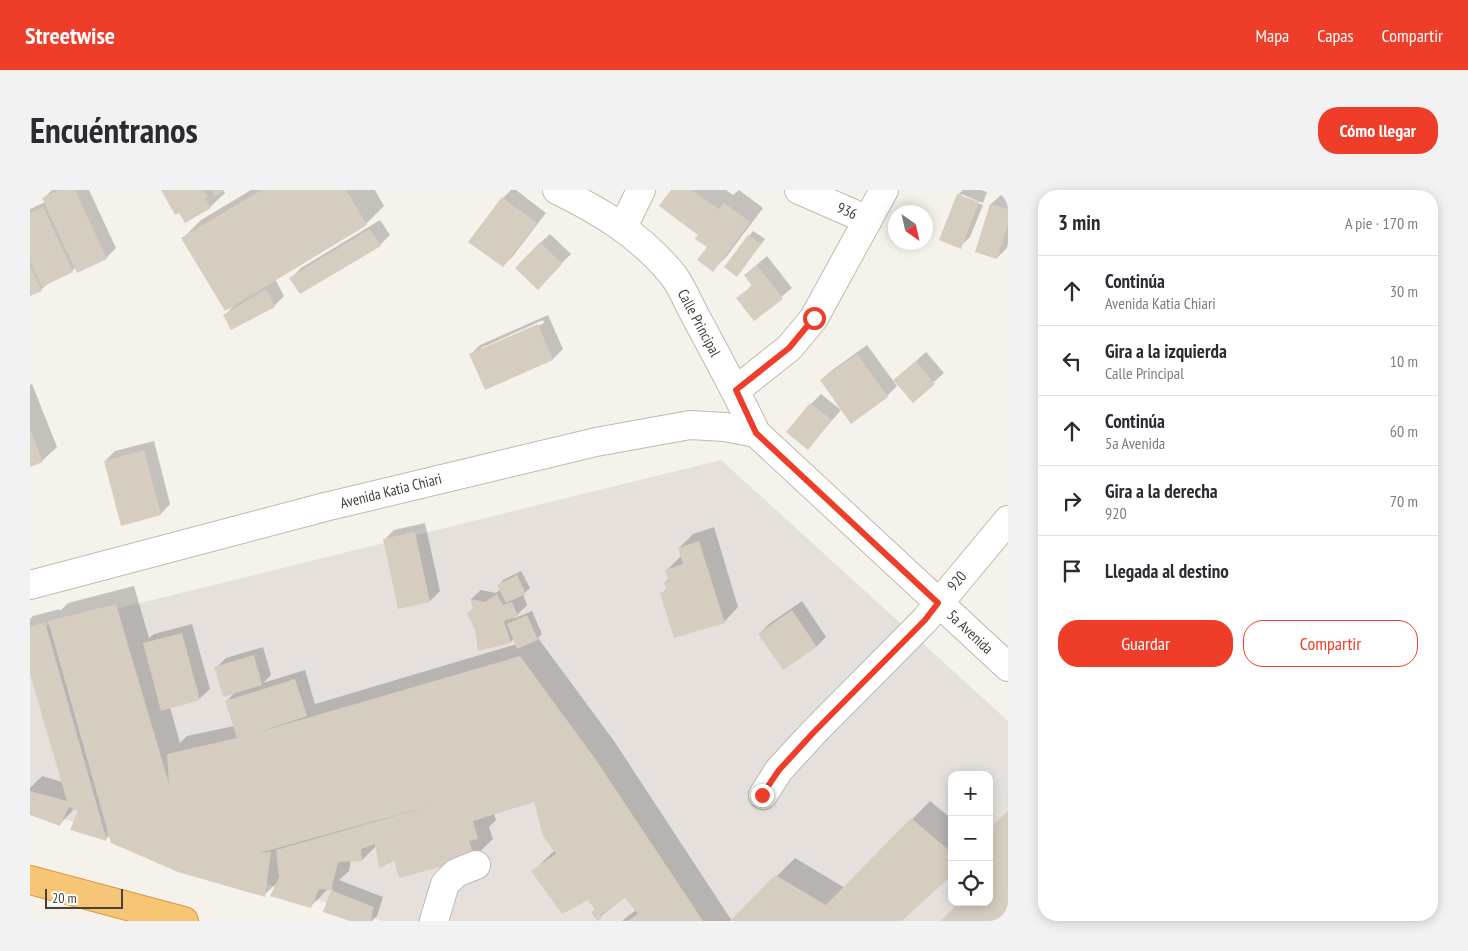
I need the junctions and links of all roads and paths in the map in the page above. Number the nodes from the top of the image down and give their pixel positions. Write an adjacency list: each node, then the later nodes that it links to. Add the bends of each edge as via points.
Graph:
1 (557, 190): 6 (street, Calle Principal)
2 (641, 190): 6 (street)
3 (799, 190): 5 (street, 936)
4 (884, 190): 5 (street)
5 (868, 220): 7 (street, via 814,318 789,348)
6 (623, 227): 7 (street, Calle Principal, via 674,276)
7 (736, 390): 8 (street, Calle Principal)
8 (756, 433): 10 (street, Avenida Katia Chiari, via 690,425 587,444 325,506); 11 (street, 5a Avenida)
9 (1008, 520): 11 (street, 920)
10 (30, 584)
11 (938, 603): 12 (street, 5a Avenida); 13 (street, 920, via 779,770)
12 (1008, 667)
13 (762, 795)
14 (476, 865): 19 (street, via 456,873 445,884)
15 (30, 880): 18 (highway)
16 (30, 886): 17 (highway)
17 (137, 921)
18 (184, 921)
19 (434, 921)

